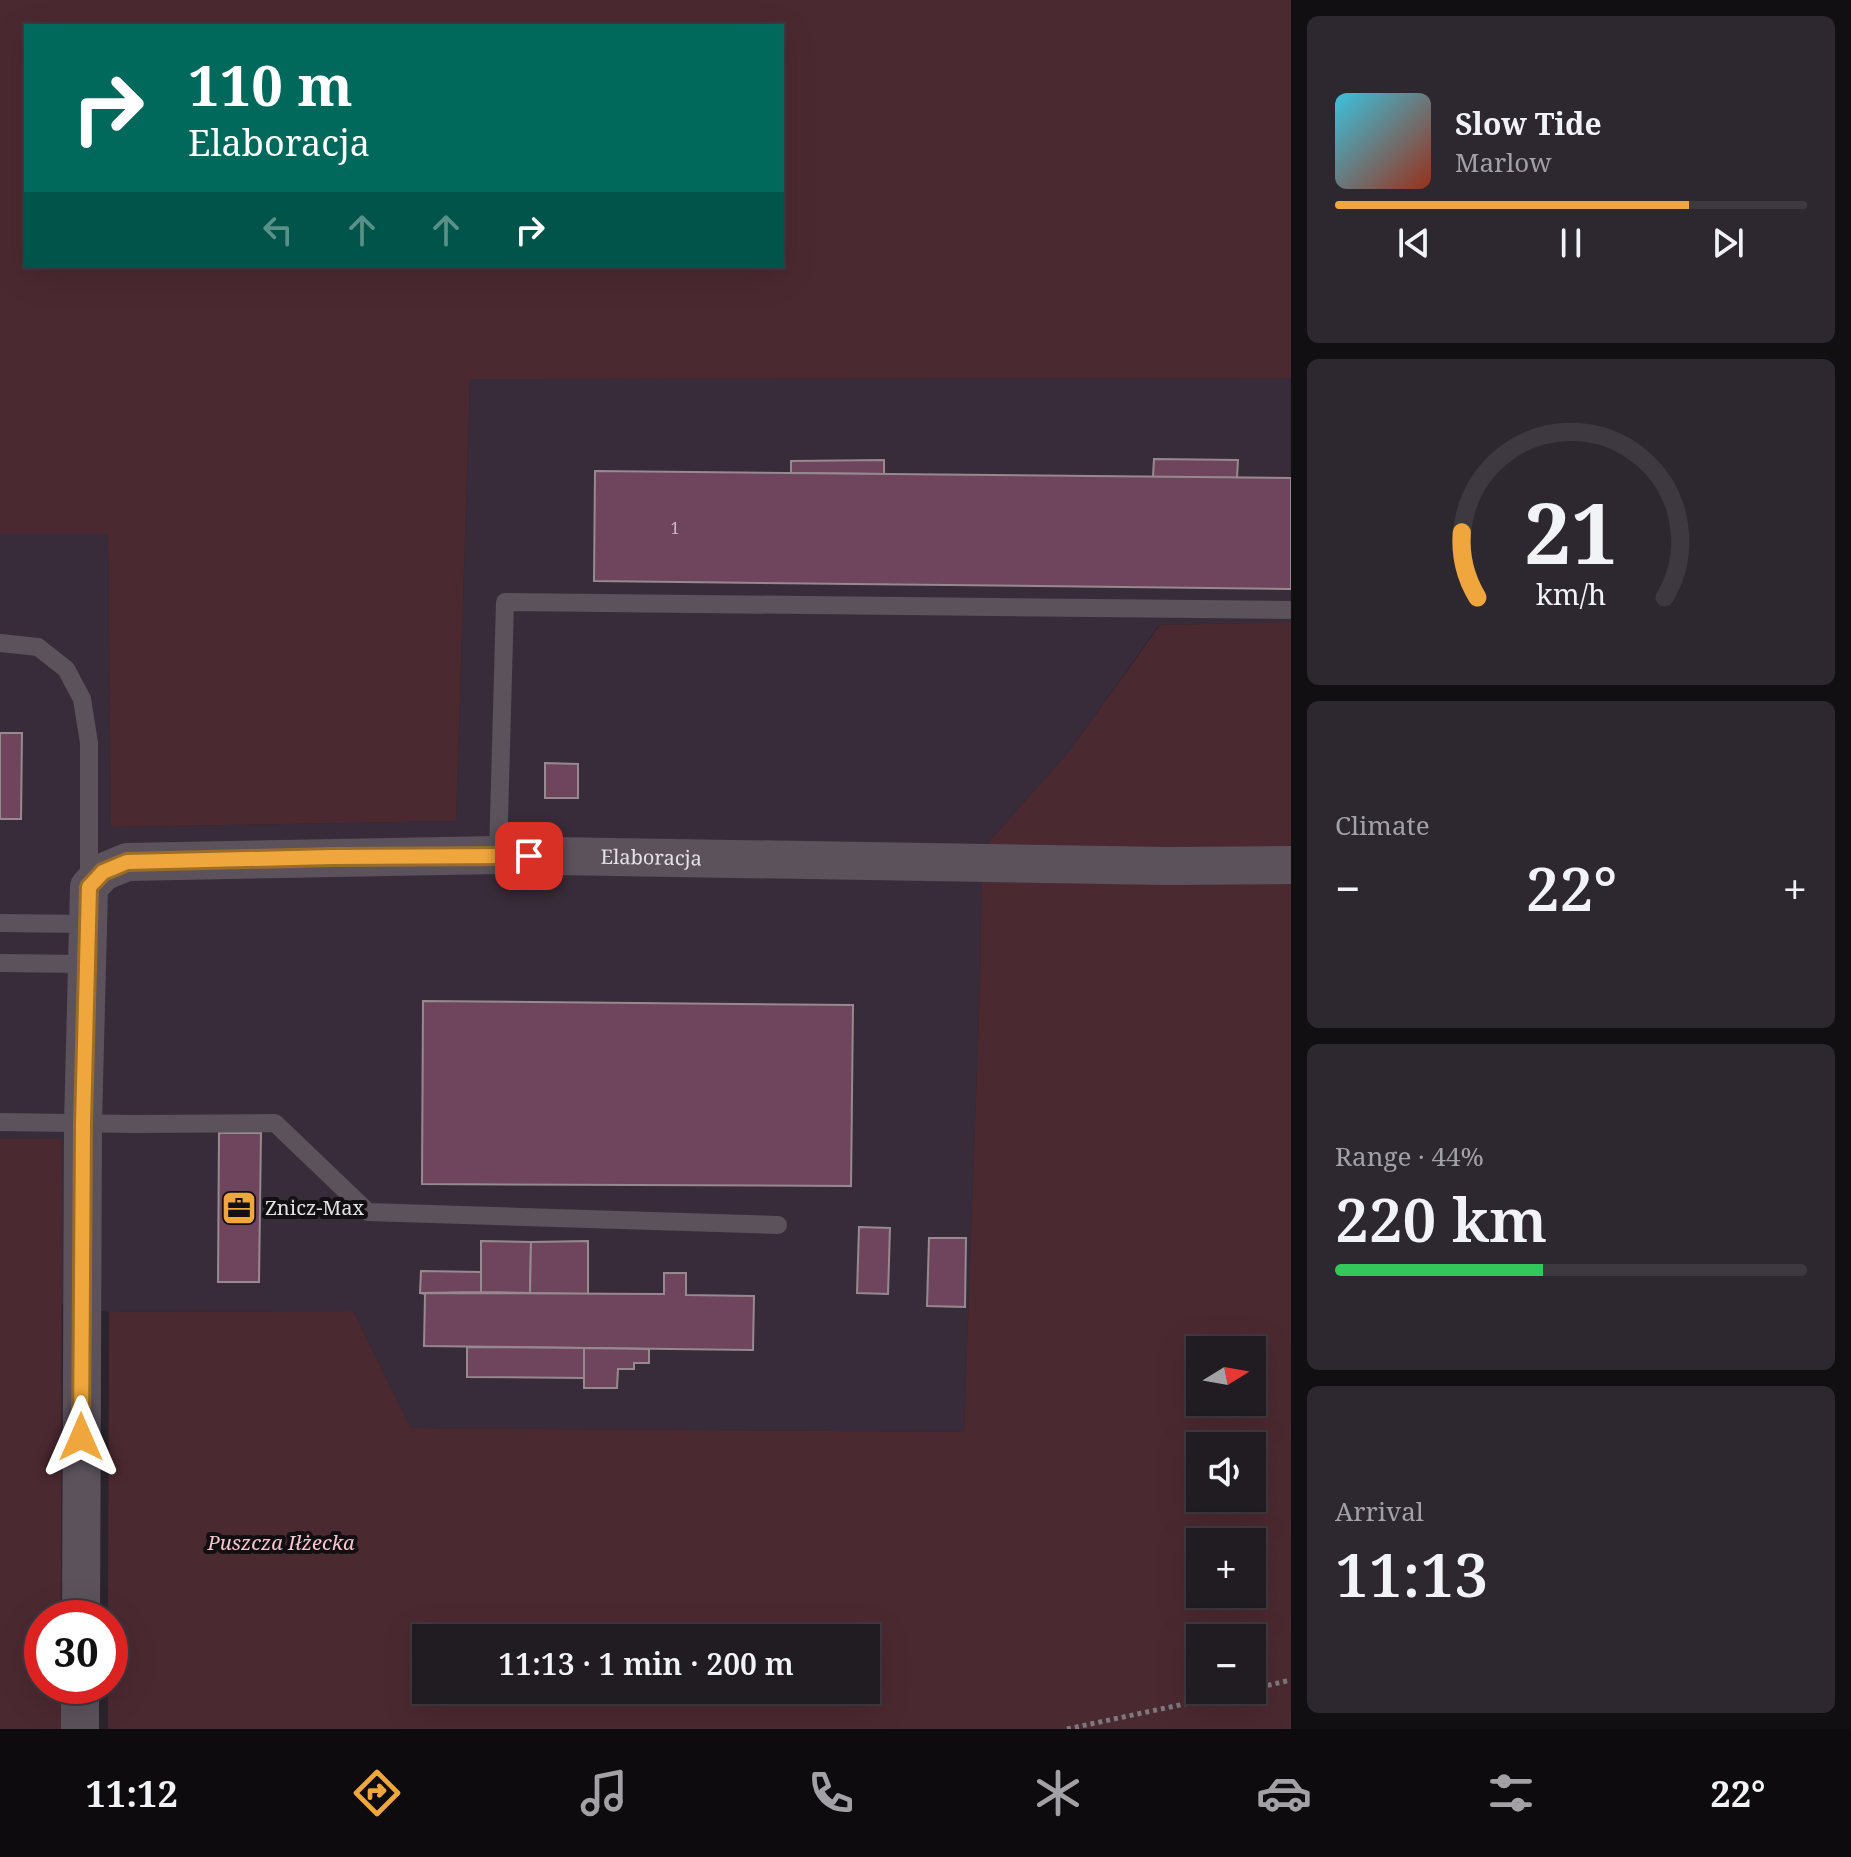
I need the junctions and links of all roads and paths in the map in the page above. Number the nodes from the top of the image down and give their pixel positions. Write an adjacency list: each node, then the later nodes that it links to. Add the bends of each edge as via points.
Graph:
1 (1291, 610): 3 (lane, via 505,602)
2 (0, 643): 5 (lane, via 38,647 66,669 82,699 89,743)
3 (498, 855): 4 (street, Elaboracja); 5 (street, Elaboracja, via 127,862 103,872)
4 (1291, 865)
5 (88, 906): 6 (lane); 8 (street)
6 (0, 923)
7 (0, 963): 8 (lane)
8 (86, 964): 10 (street)
9 (0, 1122): 10 (lane)
10 (83, 1123): 11 (lane, via 275,1123 368,1212); 12 (street)
11 (778, 1225)
12 (81, 1600)
13 (1291, 1680): 14 (path)
14 (1266, 1686)
15 (80, 1704): 17 (street)
16 (1186, 1704): 18 (path)
17 (80, 1729)
18 (1067, 1729)

